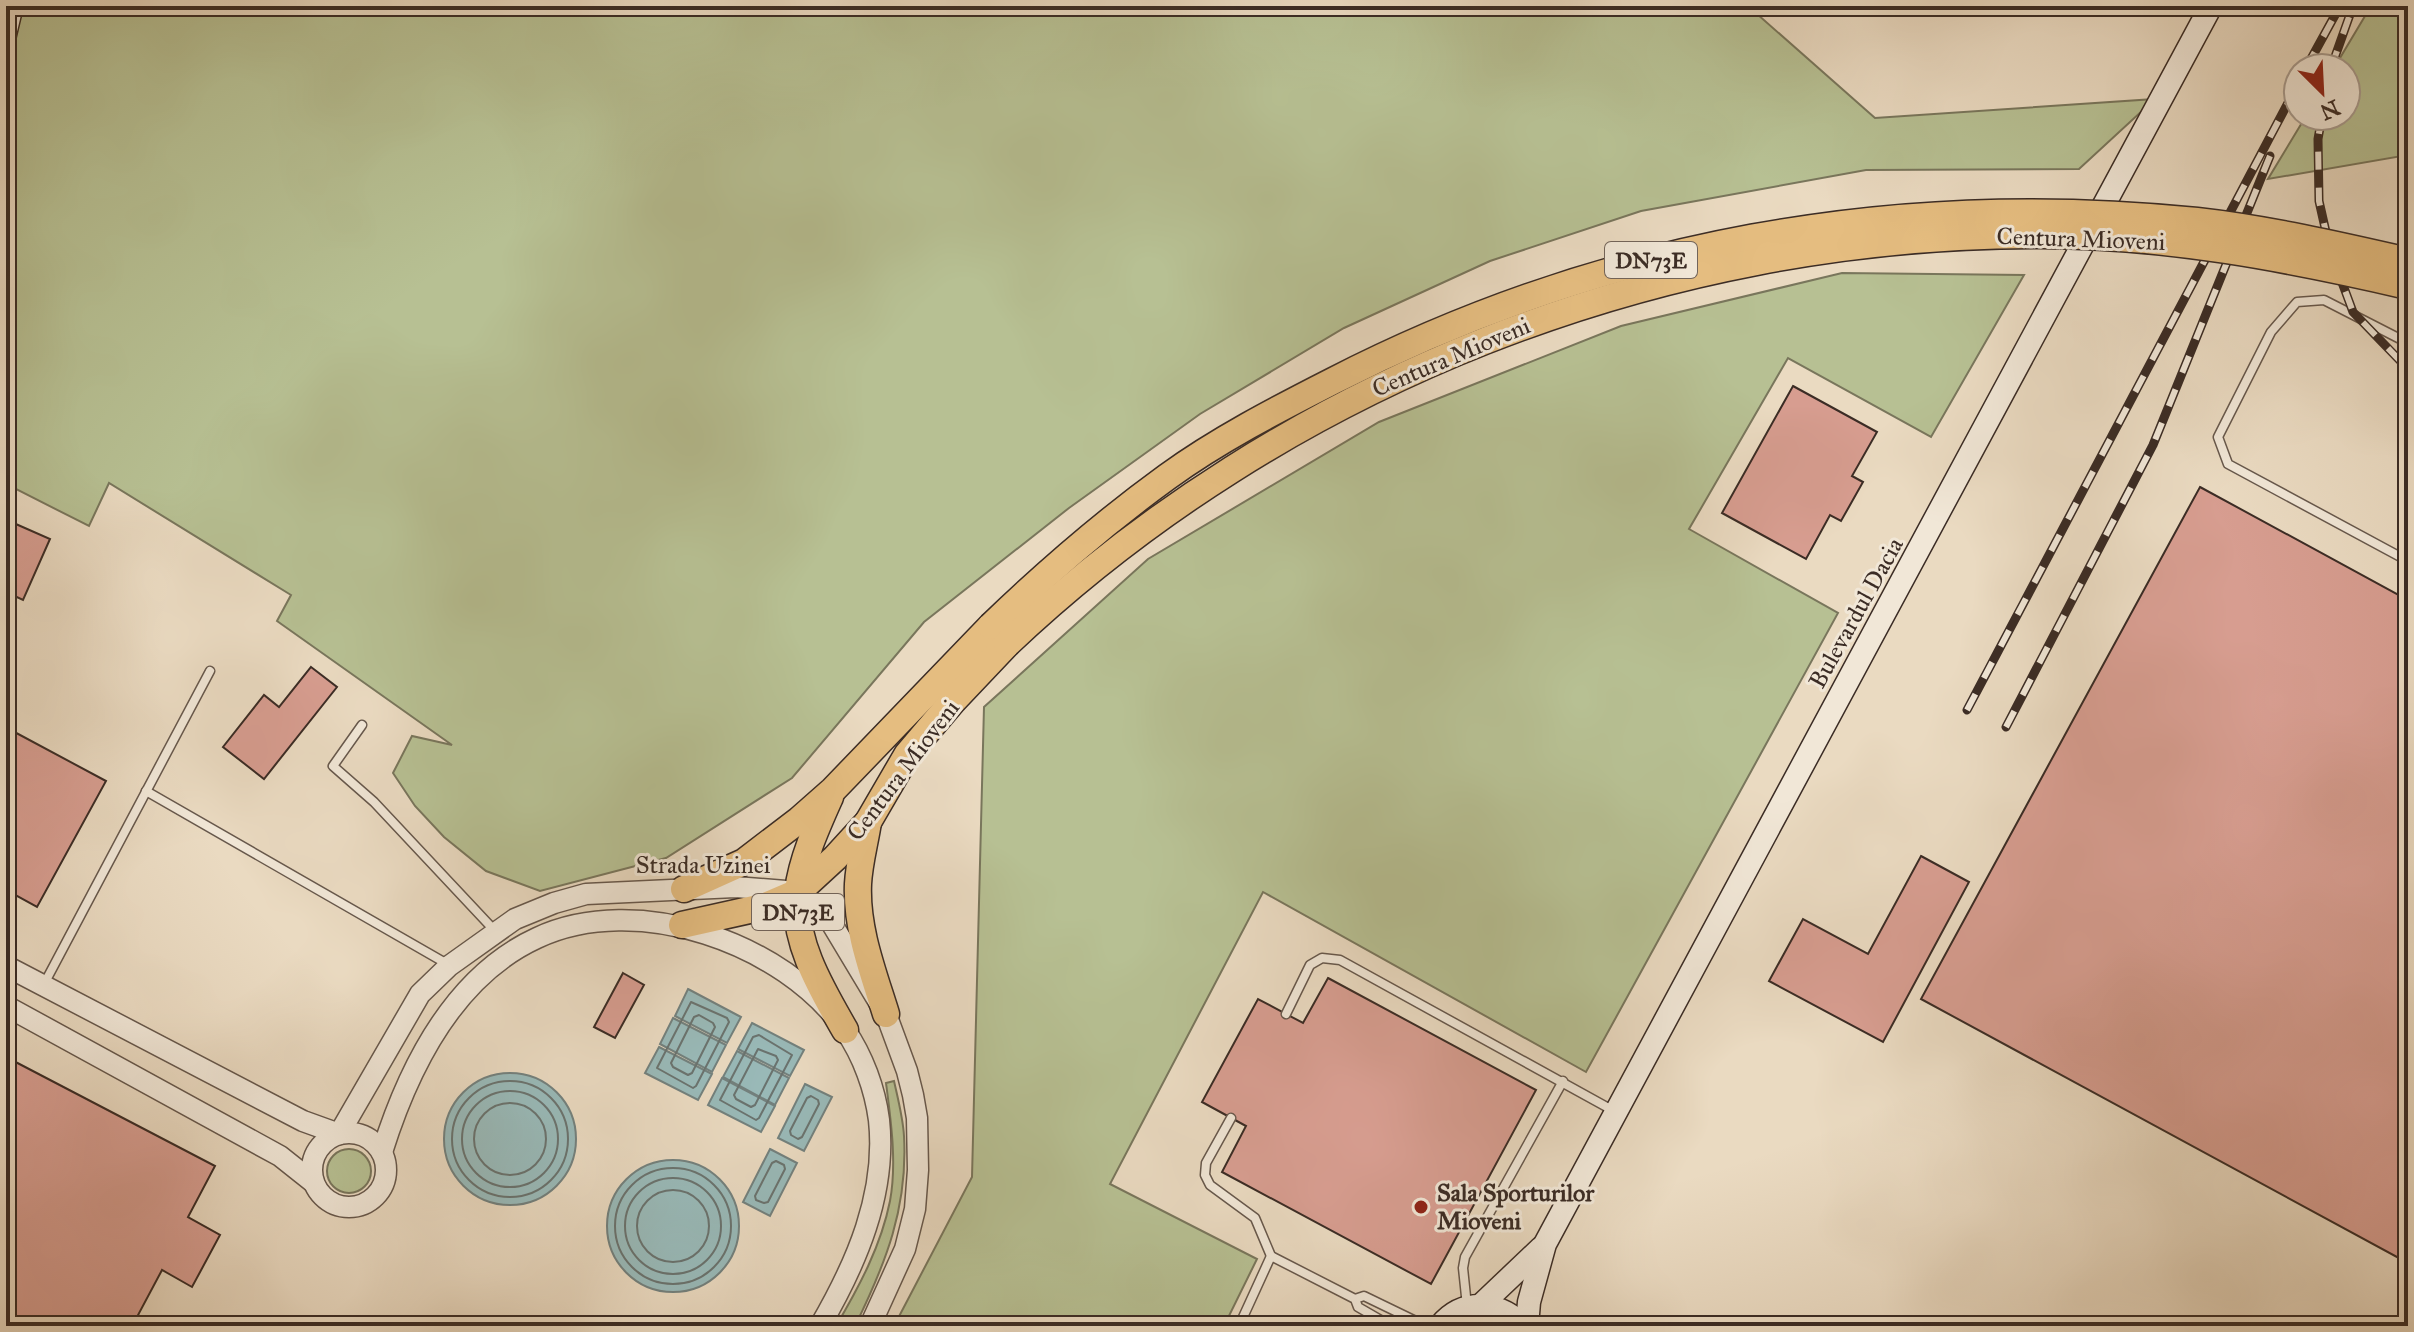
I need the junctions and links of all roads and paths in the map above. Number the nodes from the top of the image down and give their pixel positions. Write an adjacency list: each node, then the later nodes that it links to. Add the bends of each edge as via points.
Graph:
1 (2211, 6): 24 (main road, Bulevardul Dacia)
2 (2408, 261): 6 (highway, Centura Mioveni / DN73E, bridge, via 2199,222 2027,213 1841,224 1627,265 1487,310 1285,406 1169,476 1107,523 1027,591)
3 (2408, 286): 6 (highway, Centura Mioveni / DN73E, bridge, via 2249,252 2044,234 1849,246 1688,276 1506,331 1341,405 1171,510 1053,603)
4 (2408, 343): 5 (lane, via 2324,300 2297,302 2271,332 2218,437 2228,464)
5 (2408, 561)
6 (999, 635): 9 (highway, Centura Mioveni / DN73E); 11 (highway, Centura Mioveni / DN73E, via 907,755)
7 (210, 671): 10 (lane)
8 (362, 725): 15 (lane, via 333,766 374,802)
9 (833, 790): 12 (highway, Centura Mioveni / DN73E, via 771,845); 13 (highway, DN73E)
10 (146, 791): 17 (lane); 18 (lane)
11 (868, 822): 13 (highway, Centura Mioveni / DN73E); 20 (highway, DN73E, via 859,910)
12 (684, 889): 13 (street, Strada Uzinei); 15 (street, Strada Uzinei, via 586,894 545,906)
13 (798, 892): 14 (highway, Centura Mioveni / DN73E, via 763,907); 20 (street, Strada Uzinei, via 832,924); 22 (highway, DN73E, via 799,922 811,966)
14 (682, 925): 22 (street, via 774,966 800,983); 27 (street, via 579,925 538,937 496,963 437,1030 401,1096)
15 (495, 931): 17 (street, Strada Uzinei)
16 (6, 966): 18 (street)
17 (449, 966): 26 (street, Strada Uzinei, via 420,994)
18 (43, 987): 26 (street, via 303,1121)
19 (6, 1006): 28 (street, via 280,1156)
20 (886, 1014): 34 (street, Strada Uzinei, via 913,1095 918,1190 905,1249)
21 (1286, 1014): 23 (lane, via 1310,965 1322,958 1340,960)
22 (845, 1030): 33 (street, via 874,1093 878,1181 863,1237)
23 (1563, 1081): 24 (lane); 32 (lane, via 1465,1257)
24 (1616, 1113): 29 (main road, Bulevardul Dacia)
25 (1231, 1118): 30 (lane, via 1206,1163 1205,1175 1210,1185 1255,1218)
26 (339, 1134): 27 (street, via 364,1136); 28 (street, via 313,1159)
27 (382, 1152): 28 (street, via 382,1189 364,1205 352,1208 329,1202)
28 (314, 1183)
29 (1545, 1244): 32 (main road); 39 (main road)
30 (1271, 1256): 31 (lane); 35 (lane)
31 (1355, 1299): 36 (lane, via 1358,1307); 37 (lane, via 1364,1296)
32 (1474, 1306): 38 (main road, via 1455,1312); 39 (main road, via 1498,1308)
33 (820, 1326)
34 (870, 1326)
35 (1239, 1326)
36 (1391, 1326)
37 (1426, 1326)
38 (1440, 1326)
39 (1525, 1326)

